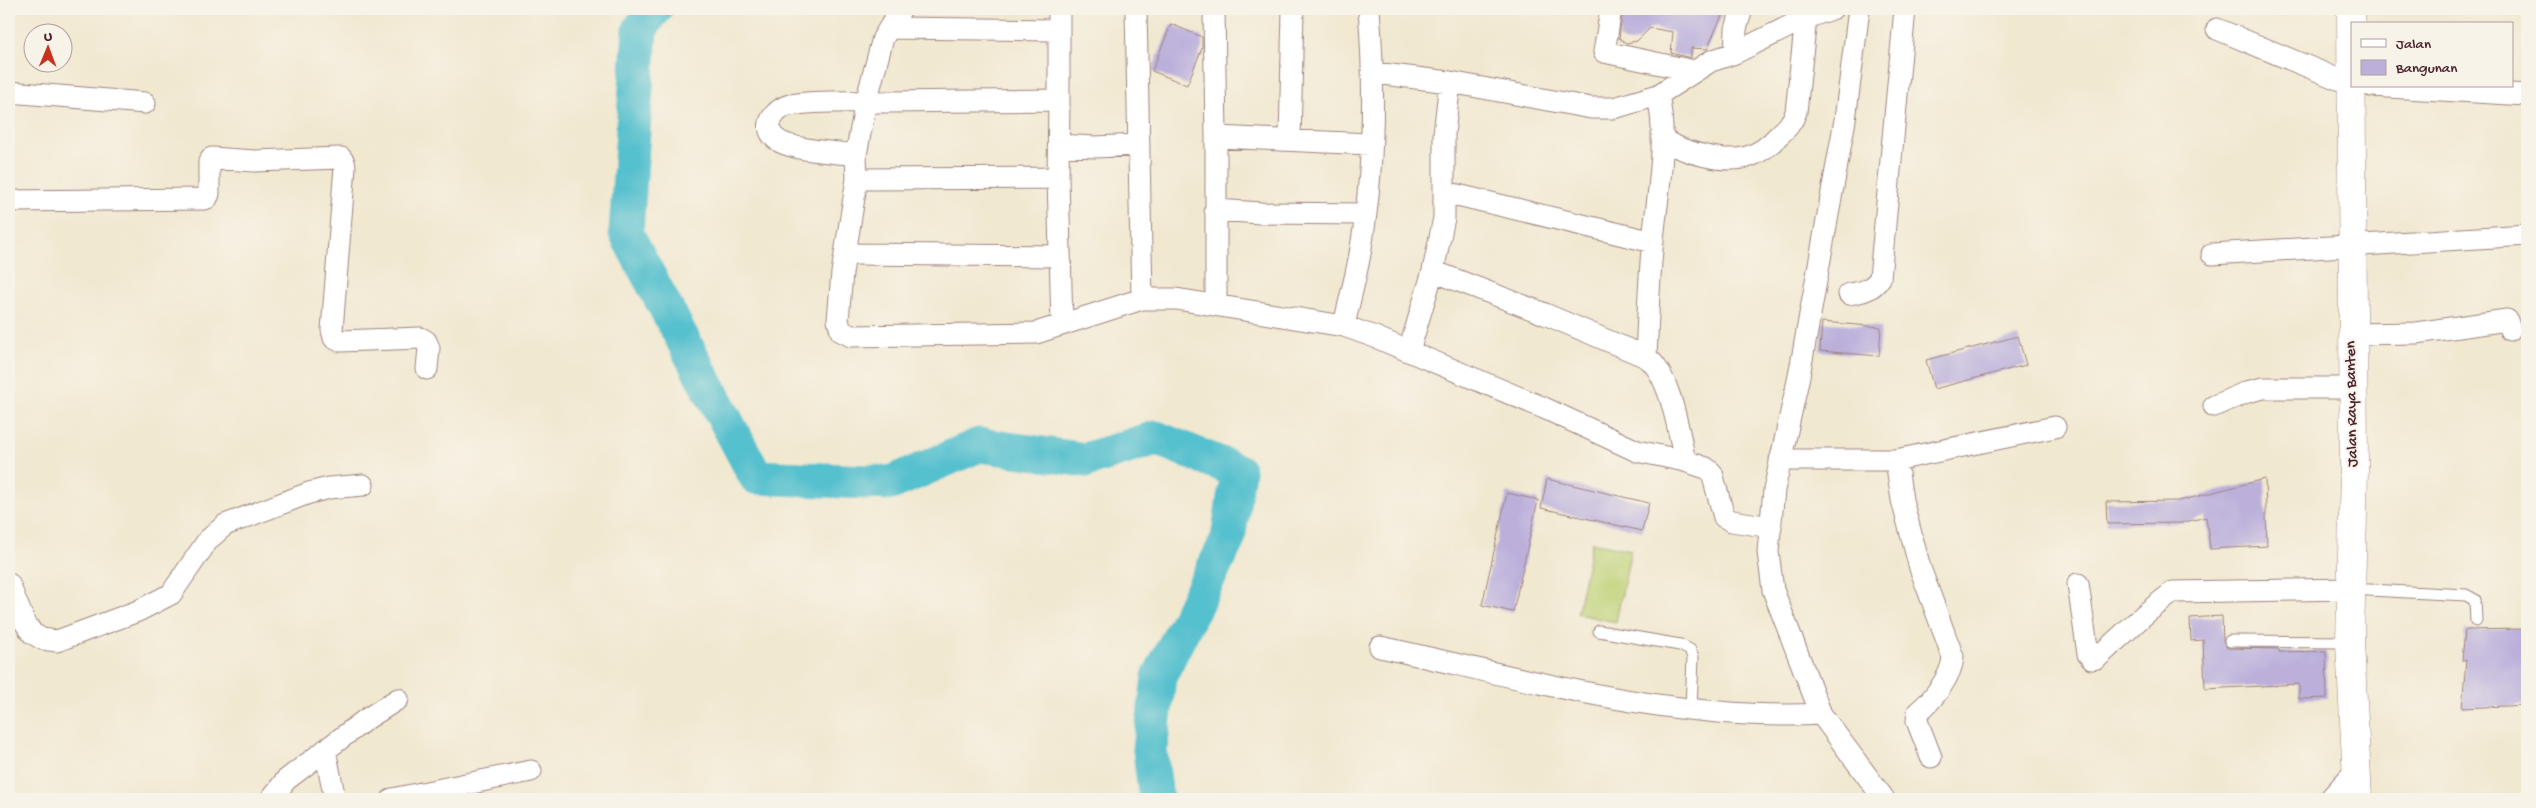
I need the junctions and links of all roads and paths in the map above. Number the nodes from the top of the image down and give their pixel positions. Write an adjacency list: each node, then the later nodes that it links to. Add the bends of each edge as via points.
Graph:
1 (901, 9): 15 (street)
2 (1136, 9): 35 (street)
3 (1214, 9): 30 (street)
4 (1293, 9): 32 (street)
5 (1369, 9): 19 (street)
6 (1611, 9): 18 (street, via 1604,52)
7 (1742, 9): 17 (street, via 1736,29)
8 (1832, 9): 12 (street)
9 (1859, 9): 63 (street, via 1845,120 1799,376)
10 (1905, 9): 50 (street, via 1880,278 1874,286)
11 (2351, 9): 14 (main road, Jalan Raya Banten)
12 (1806, 18): 17 (street); 31 (street, via 1796,112 1792,123 1767,147 1737,160 1690,153)
13 (1059, 19): 15 (street); 27 (street)
14 (2352, 22)
15 (891, 28): 28 (street, via 883,38)
16 (2217, 29): 21 (street)
17 (1735, 53): 18 (street)
18 (1694, 71): 25 (street)
19 (1374, 73): 20 (street); 33 (street)
20 (1450, 82): 25 (street, via 1591,108 1614,108); 39 (street, via 1444,134)
21 (2351, 83)
22 (2358, 88): 45 (main road, Jalan Raya Banten)
23 (2396, 88): 26 (street)
24 (9, 92): 29 (street)
25 (1658, 95): 31 (street, via 1662,110)
26 (2527, 95)
27 (1059, 100): 28 (street); 34 (street)
28 (866, 102): 36 (street); 36 (street, via 789,105 775,112 771,119 770,129 774,138 786,144)
29 (145, 103)
30 (1216, 137): 32 (street); 41 (street)
31 (1662, 139): 44 (street)
32 (1290, 140): 33 (street)
33 (1370, 144): 42 (street)
34 (1059, 145): 35 (street); 37 (street)
35 (1139, 145): 51 (street)
36 (856, 155): 38 (street)
37 (1058, 178): 38 (street); 48 (street)
38 (857, 179): 46 (street)
39 (1445, 192): 44 (street); 49 (street, via 1444,218)
40 (9, 201): 59 (street, via 203,199 209,194 209,162 212,158 254,161 341,158 344,167 334,338 340,341 421,338 429,348)
41 (1215, 210): 42 (street); 52 (street)
42 (1365, 214): 54 (street, via 1361,249)
43 (2527, 236): 45 (street)
44 (1653, 242): 58 (street)
45 (2351, 245): 47 (street); 56 (main road, Jalan Raya Banten)
46 (847, 250): 48 (street, via 856,254); 53 (street, via 838,320 841,330 851,336 1036,333)
47 (2212, 254)
48 (1059, 256): 53 (street)
49 (1433, 271): 57 (street); 58 (street)
50 (1849, 294)
51 (1142, 299): 52 (street, via 1176,299); 53 (street)
52 (1216, 306): 54 (street)
53 (1062, 324)
54 (1344, 326): 57 (street)
55 (2510, 330): 56 (street, via 2507,320 2416,333)
56 (2353, 334): 60 (main road, Jalan Raya Banten)
57 (1409, 351): 65 (street, via 1637,450)
58 (1646, 357): 65 (street, via 1654,362 1665,387)
59 (427, 369)
60 (2352, 388): 61 (street, via 2263,388); 70 (main road, Jalan Raya Banten, via 2354,470)
61 (2214, 406)
62 (2055, 426): 64 (street)
63 (1780, 460): 64 (street); 67 (street)
64 (1896, 460): 80 (street, via 1902,500 1920,568 1953,657 1949,672 1926,706 1918,712 1917,721)
65 (1685, 461): 67 (street, via 1712,473 1724,518)
66 (363, 485): 68 (street, via 309,493 225,525 208,540 170,594 138,611 57,641 42,639 32,633)
67 (1771, 527): 78 (street, via 1768,552 1773,590)
68 (9, 584)
69 (2078, 584): 70 (street, via 2088,654 2092,659 2173,592)
70 (2350, 589): 71 (lane, via 2466,595 2475,600); 74 (main road, Jalan Raya Banten)
71 (2476, 621)
72 (1599, 631): 77 (lane, via 1680,645 1690,650 1694,657)
73 (2230, 641): 74 (lane)
74 (2350, 642): 81 (main road, Jalan Raya Banten)
75 (1380, 647): 77 (street, via 1617,698)
76 (398, 699): 79 (street)
77 (1691, 709): 78 (street, via 1784,716)
78 (1821, 714): 86 (street)
79 (325, 750): 83 (street, via 286,780); 84 (street)
80 (1931, 757)
81 (2357, 769): 87 (street); 88 (main road, Jalan Raya Banten)
82 (531, 771): 85 (street)
83 (271, 799)
84 (335, 799)
85 (392, 799)
86 (1884, 799)
87 (2330, 799)
88 (2358, 799)

